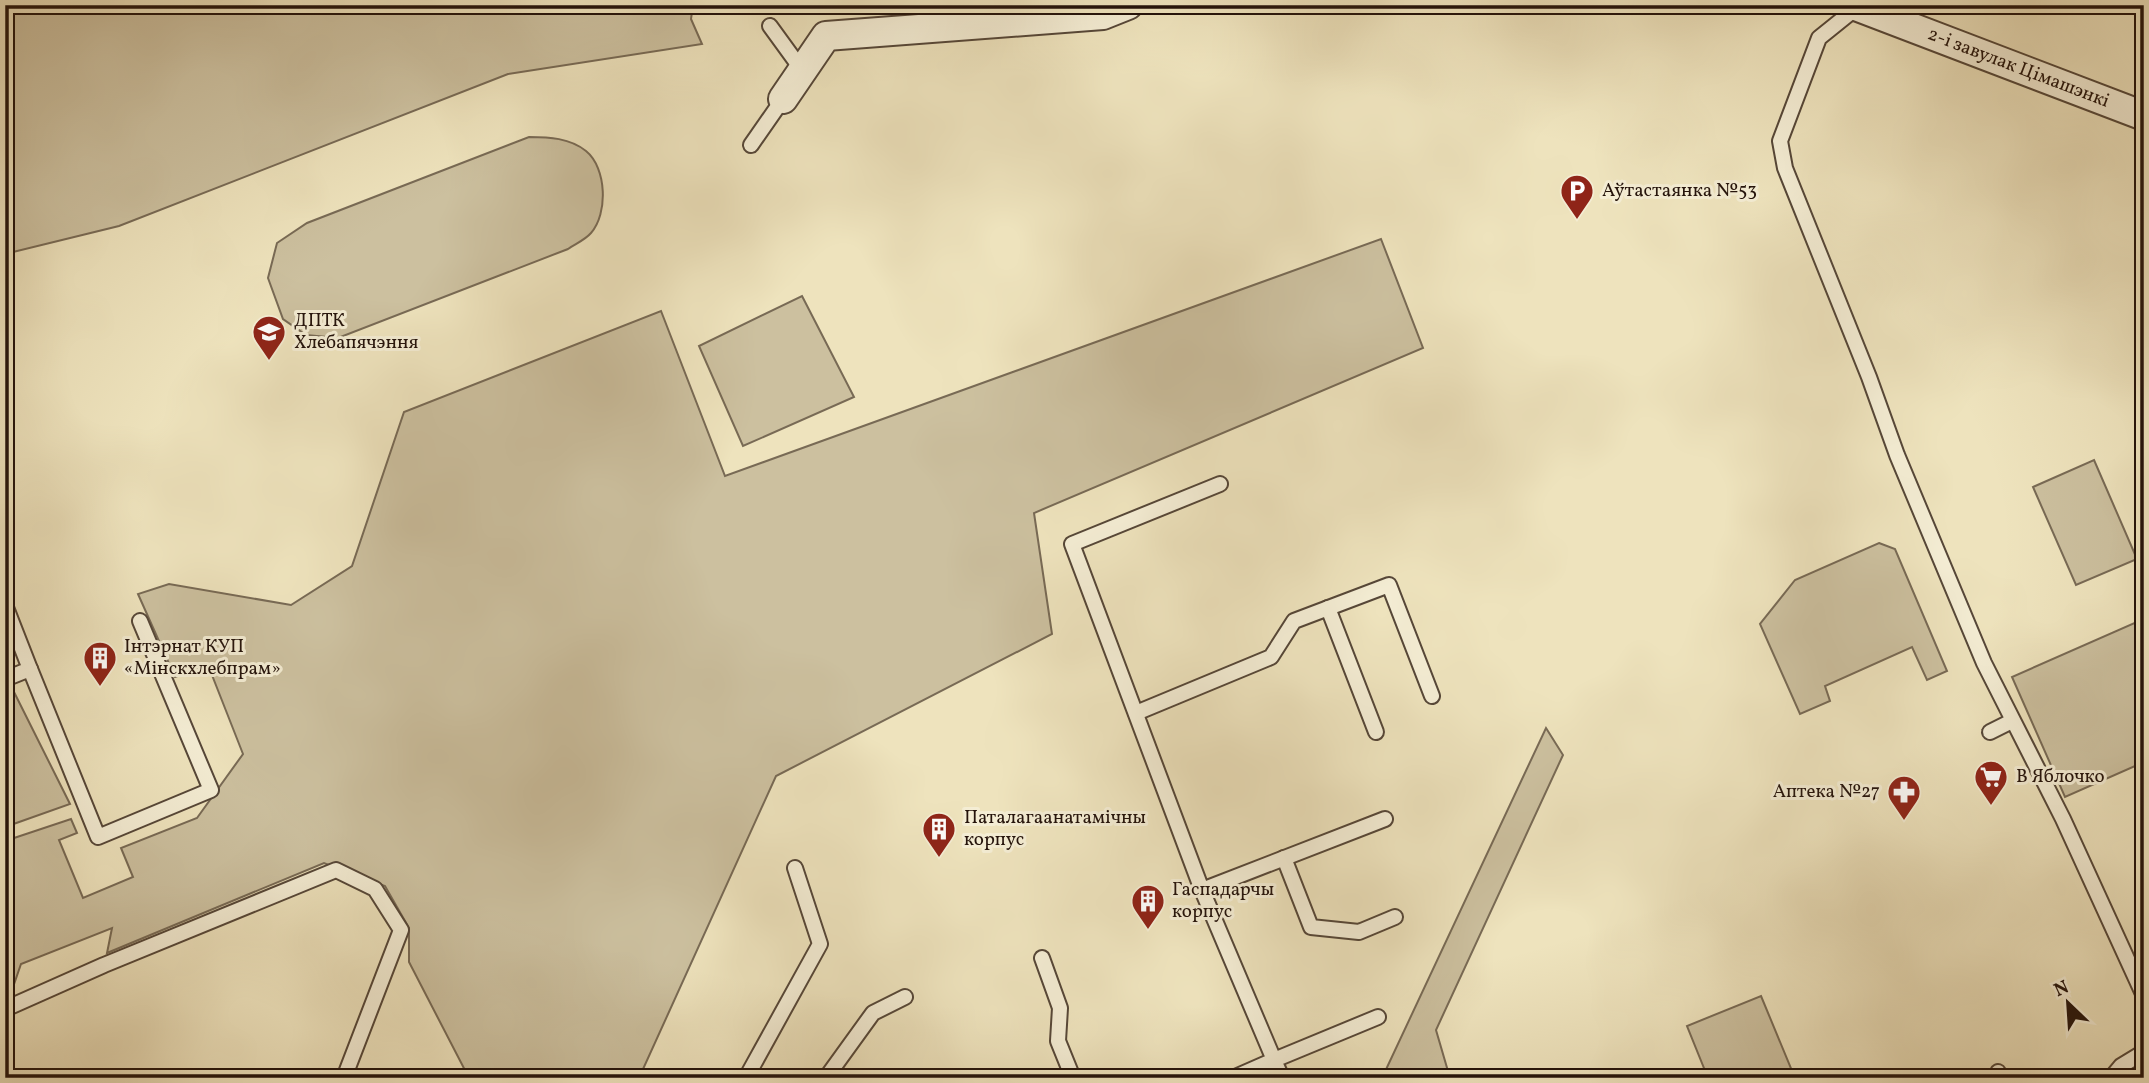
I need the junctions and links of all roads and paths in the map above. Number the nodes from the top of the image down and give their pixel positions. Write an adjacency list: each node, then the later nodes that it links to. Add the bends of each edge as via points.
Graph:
1 (1128, 5): 4 (street, via 1103,15 826,36)
2 (1854, 7): 6 (street, 2-і завулак Цімашэнкі); 16 (lane, via 1819,38 1780,141 1784,168 1897,455)
3 (770, 26): 4 (lane)
4 (802, 70): 5 (street)
5 (783, 99): 7 (lane)
6 (2144, 116)
7 (751, 145)
8 (1220, 484): 15 (lane, via 1072,544)
9 (5, 605): 12 (lane)
10 (1328, 608): 14 (lane, via 1389,585); 15 (lane, via 1294,621 1271,657); 17 (lane)
11 (141, 621): 12 (lane, via 211,790 98,837)
12 (30, 669): 13 (lane)
13 (5, 679)
14 (1432, 696)
15 (1136, 713): 22 (lane)
16 (2012, 721): 18 (lane); 25 (lane, via 2063,819)
17 (1376, 732)
18 (1990, 732)
19 (1385, 819): 20 (lane)
20 (1284, 858): 22 (lane); 23 (lane, via 1311,927 1359,932)
21 (795, 868): 32 (lane, via 820,944)
22 (1202, 890): 30 (lane)
23 (1395, 917)
24 (1042, 958): 34 (lane, via 1060,1008 1058,1041)
25 (2144, 996)
26 (905, 997): 33 (lane, via 873,1013)
27 (5, 1009): 31 (lane, via 336,870 375,889 401,930)
28 (1378, 1017): 30 (lane)
29 (2144, 1053): 37 (lane, via 2121,1066)
30 (1274, 1059): 35 (lane); 36 (lane)
31 (344, 1078)
32 (746, 1078)
33 (826, 1078)
34 (1073, 1078)
35 (1233, 1078)
36 (1282, 1078)
37 (2111, 1078)

